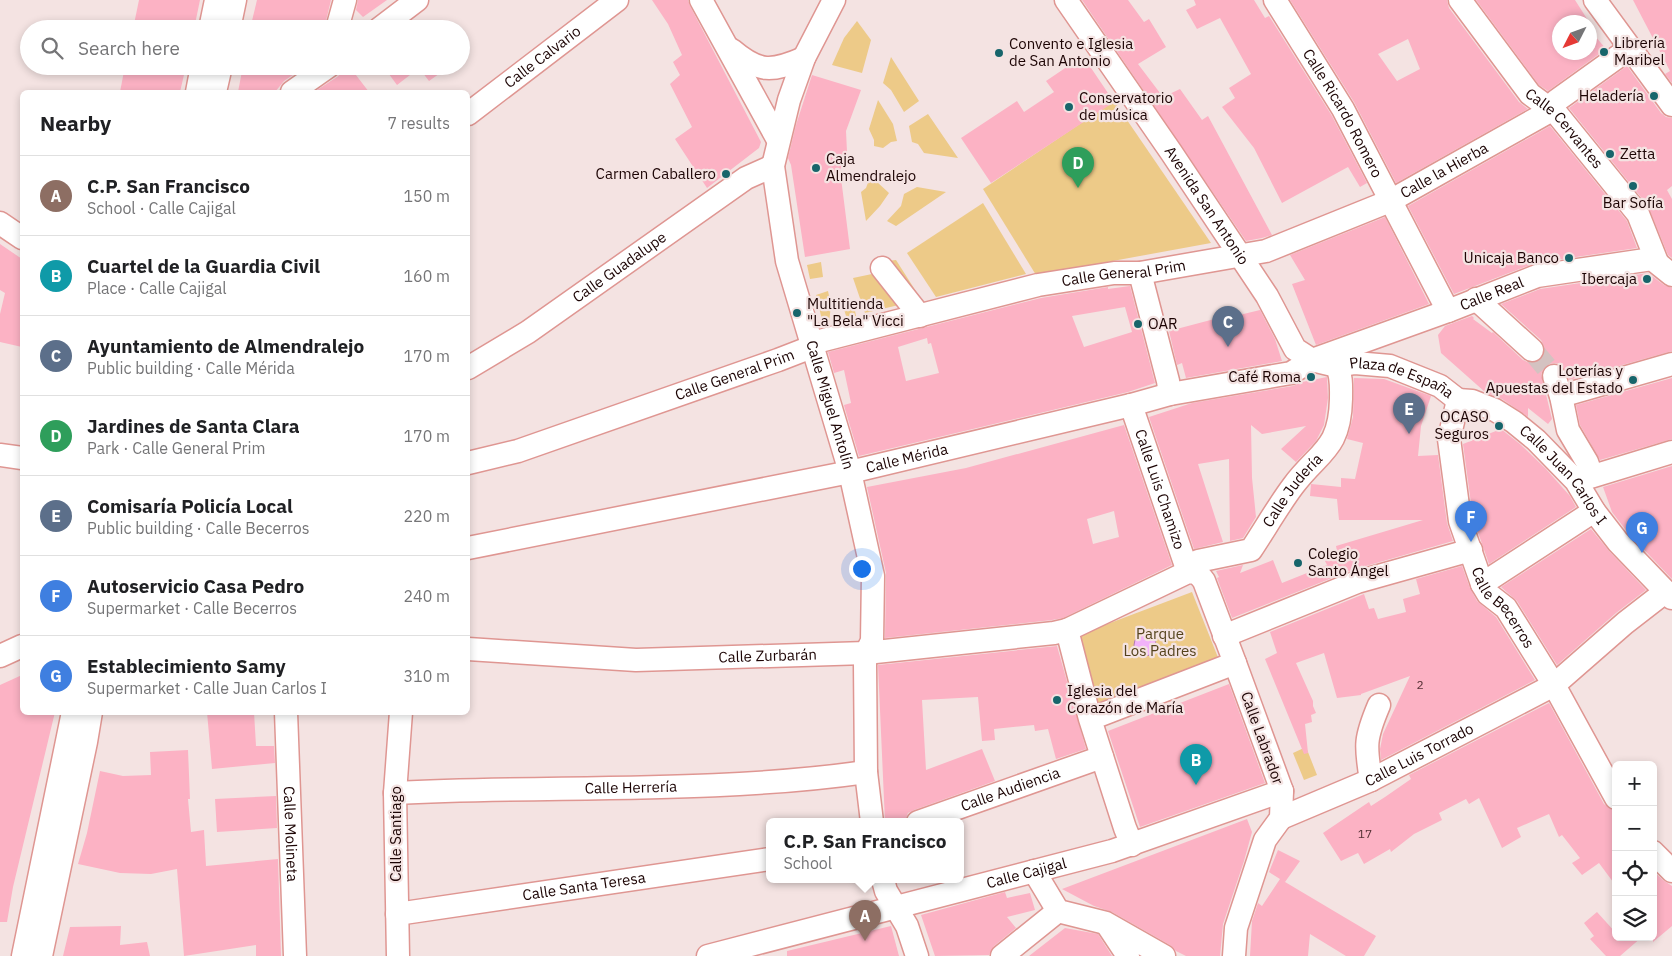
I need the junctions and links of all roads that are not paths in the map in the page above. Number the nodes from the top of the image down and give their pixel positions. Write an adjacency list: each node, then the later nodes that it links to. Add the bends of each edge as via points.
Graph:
1 (216, 0): 12 (street)
2 (235, 0): 13 (street)
3 (344, 0): 14 (street)
4 (417, 0): 15 (street)
5 (617, 0): 27 (street, Calle Calvario)
6 (701, 0): 16 (street)
7 (834, 0): 18 (street, Calle Miguel Antolín)
8 (1066, 0): 33 (street, Avenida San Antonio)
9 (1275, 0): 30 (street, Calle Ricardo Romero, via 1344,109)
10 (1460, 0): 26 (street, Calle Cervantes, via 1530,94)
11 (1595, 0): 17 (street)
12 (212, 20)
13 (231, 20)
14 (339, 20)
15 (391, 20)
16 (727, 46): 18 (street, via 742,59 769,69); 28 (street)
17 (1630, 48): 25 (street); 26 (street, Calle la Hierba, via 1556,101)
18 (804, 58): 28 (street, Calle Miguel Antolín)
19 (200, 75): 22 (street)
20 (219, 75): 23 (street)
21 (316, 75): 24 (street)
22 (197, 90)
23 (216, 90)
24 (295, 90)
25 (1672, 105)
26 (1552, 110): 30 (street, Calle la Hierba); 35 (street, Calle Cervantes, via 1638,214)
27 (470, 112)
28 (778, 140): 29 (street, Calle Miguel Antolín)
29 (773, 166): 40 (street, Calle Miguel Antolín, via 787,261); 45 (street, Calle Guadalupe, via 746,178 528,332)
30 (1390, 201): 33 (street, Calle la Hierba, via 1266,251); 38 (street, Calle Ricardo Romero)
31 (0, 223): 32 (street)
32 (20, 237)
33 (1238, 255): 36 (street, Calle General Prim); 42 (street, Avenida San Antonio, via 1267,296 1295,349)
34 (882, 268): 39 (street)
35 (1665, 269): 37 (street, Calle Real, via 1652,259 1537,276)
36 (1140, 272): 39 (street, Calle General Prim, via 1038,285); 47 (street)
37 (1476, 299): 38 (street, Calle Real); 41 (street)
38 (1448, 311): 42 (street, Calle Real)
39 (920, 316): 40 (street, Calle General Prim)
40 (812, 343): 54 (street, Calle General Prim, via 809,348 769,364 518,451); 55 (street, Calle Miguel Antolín)
41 (1532, 350)
42 (1312, 360): 44 (street, Plaza de España); 47 (street, Calle Mérida, via 1291,374)
43 (1672, 364): 48 (street)
44 (1337, 366): 49 (street, Plaza de España, via 1390,366 1440,386); 60 (street, Calle Judería, via 1341,376 1340,415 1330,445 1293,486 1251,550 1198,561)
45 (470, 367)
46 (1554, 376): 48 (street)
47 (1170, 394): 50 (street, Calle Mérida)
48 (1561, 396): 56 (street, via 1568,430 1587,462)
49 (1458, 400): 56 (street, Calle Juan Carlos I, via 1472,401 1495,410); 59 (street, Calle Becerros, via 1449,439 1460,520)
50 (1131, 405): 55 (street, Calle Mérida); 60 (street, Calle Luis Chamizo)
51 (1672, 452): 56 (street)
52 (0, 454): 53 (street)
53 (20, 458)
54 (470, 463)
55 (850, 472): 58 (street, Calle Mérida); 67 (street, Calle Miguel Antolín, via 873,576 872,641)
56 (1584, 479): 57 (street, Calle Juan Carlos I)
57 (1594, 511): 61 (street); 62 (street, Calle Juan Carlos I, via 1618,542)
58 (470, 548)
59 (1471, 550): 61 (street, Calle Becerros); 64 (street, via 1357,582)
60 (1188, 572): 63 (street, Calle Judería); 64 (street, Calle Labrador, via 1196,572 1204,581)
61 (1482, 584): 70 (street, Calle Becerros, via 1488,594 1506,608)
62 (1669, 595): 70 (street, Calle Luis Torrado, via 1625,622)
63 (1067, 630): 67 (street, Calle Zurbarán); 76 (street)
64 (1224, 636): 69 (street, Calle Labrador)
65 (20, 647): 68 (street)
66 (470, 649): 67 (street, Calle Zurbarán, via 636,660)
67 (866, 653): 78 (street, Calle Miguel Antolín)
68 (0, 656)
69 (1235, 663): 76 (street); 80 (street, Calle Labrador)
70 (1554, 685): 79 (street, Calle Luis Torrado); 81 (street, Calle Becerros)
71 (1379, 705): 79 (street, via 1367,741)
72 (72, 715): 99 (street)
73 (90, 715): 100 (street)
74 (286, 715): 101 (street, Calle Molineta)
75 (401, 715): 82 (street, Calle Santiago)
76 (1090, 719): 77 (street)
77 (1102, 757): 85 (street, Calle Audiencia); 88 (street)
78 (866, 772): 82 (street, Calle Herrería, via 767,783); 84 (street, Calle Miguel Antolín)
79 (1371, 780): 86 (street, Calle Luis Torrado)
80 (1282, 791): 83 (street, Calle Cajigal); 86 (street, Calle Labrador)
81 (1612, 791)
82 (396, 793): 96 (street, Calle Santiago)
83 (1253, 801): 87 (street, Calle Labrador, via 1260,815); 88 (street, Calle Cajigal)
84 (872, 818)
85 (929, 818)
86 (1281, 818): 87 (street, Calle Labrador)
87 (1265, 840): 108 (street, Calle Labrador, via 1236,928)
88 (1132, 845): 91 (street, Calle Cajigal)
89 (1657, 856): 92 (street)
90 (766, 859): 96 (street, Calle Santa Teresa)
91 (1034, 871): 94 (street, Calle Cajigal); 95 (street)
92 (1672, 871)
93 (885, 883): 94 (street)
94 (896, 908): 98 (street, Calle Cajigal); 104 (street, via 907,926)
95 (1058, 911): 97 (street); 105 (street)
96 (397, 914): 102 (street, Calle Santiago)
97 (1106, 923): 106 (street); 107 (street)
98 (738, 952): 103 (street, Calle Cajigal)
99 (23, 956)
100 (41, 956)
101 (295, 956)
102 (398, 956)
103 (708, 956)
104 (917, 956)
105 (1002, 956)
106 (1128, 956)
107 (1164, 956)
108 (1234, 956)

